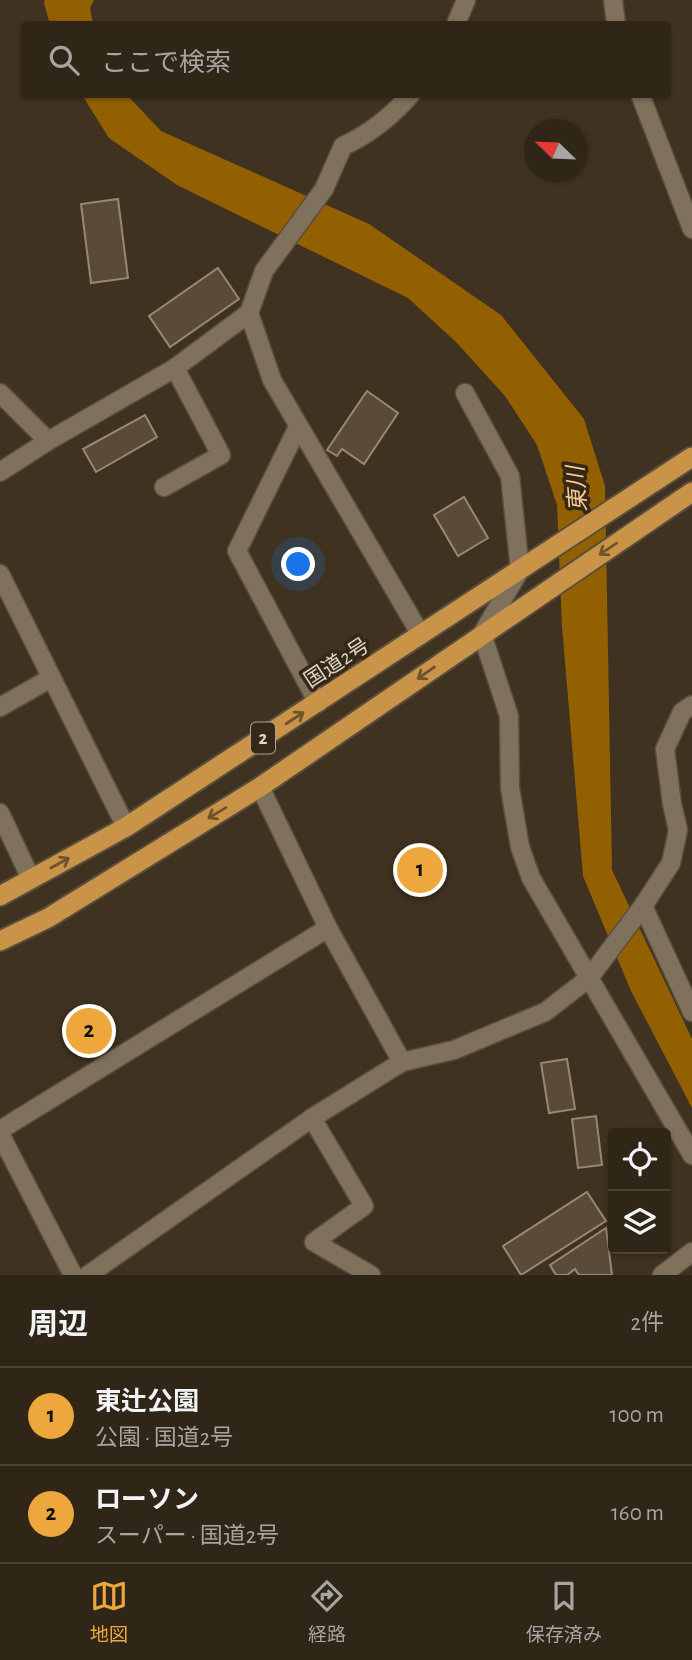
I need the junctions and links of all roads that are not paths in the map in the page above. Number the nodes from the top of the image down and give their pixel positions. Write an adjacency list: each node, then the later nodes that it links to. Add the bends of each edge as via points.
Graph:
1 (466, 0): 3 (street)
2 (612, 0): 4 (street)
3 (457, 21)
4 (616, 21)
5 (408, 98): 8 (street, via 368,135 343,146 324,189 264,271)
6 (642, 98): 7 (street)
7 (692, 229)
8 (249, 313): 9 (street); 12 (street, via 272,380)
9 (174, 368): 13 (street); 16 (street, via 221,455)
10 (0, 393): 13 (street)
11 (465, 393): 18 (street, via 510,476)
12 (298, 427): 21 (street); 23 (street, via 237,551)
13 (48, 441): 15 (street)
14 (692, 457): 18 (highway, 国道2号 / 2)
15 (0, 472)
16 (164, 487)
17 (692, 492): 20 (highway, 2, one-way to 20)
18 (520, 570): 20 (street); 21 (highway, 国道2号 / 2)
19 (0, 574): 22 (street)
20 (482, 634): 26 (highway, 2, one-way to 26); 34 (street, via 509,716 510,788 520,846 531,878)
21 (421, 635): 23 (highway, 国道2号 / 2)
22 (51, 678): 25 (street); 28 (street)
23 (318, 703): 28 (highway, 国道2号 / 2, one-way to 23)
24 (692, 705): 31 (street, via 682,712 665,749 678,830 671,863)
25 (0, 708)
26 (260, 787): 32 (street); 33 (highway, 2, one-way to 33, via 48,918)
27 (0, 813): 29 (street)
28 (126, 827): 29 (highway, 国道2号 / 2, one-way to 28)
29 (31, 879): 30 (highway, 国道2号 / 2)
30 (0, 896)
31 (643, 906): 34 (street); 35 (street)
32 (328, 928): 36 (street); 38 (street)
33 (0, 941)
34 (589, 978): 36 (street, via 545,1012 454,1050); 39 (street)
35 (692, 1012)
36 (402, 1062): 37 (street)
37 (312, 1118): 42 (street); 43 (street, via 364,1206 314,1242)
38 (0, 1132): 41 (street)
39 (692, 1155)
40 (692, 1252): 44 (street)
41 (73, 1275)
42 (88, 1275)
43 (371, 1275)
44 (662, 1275)

